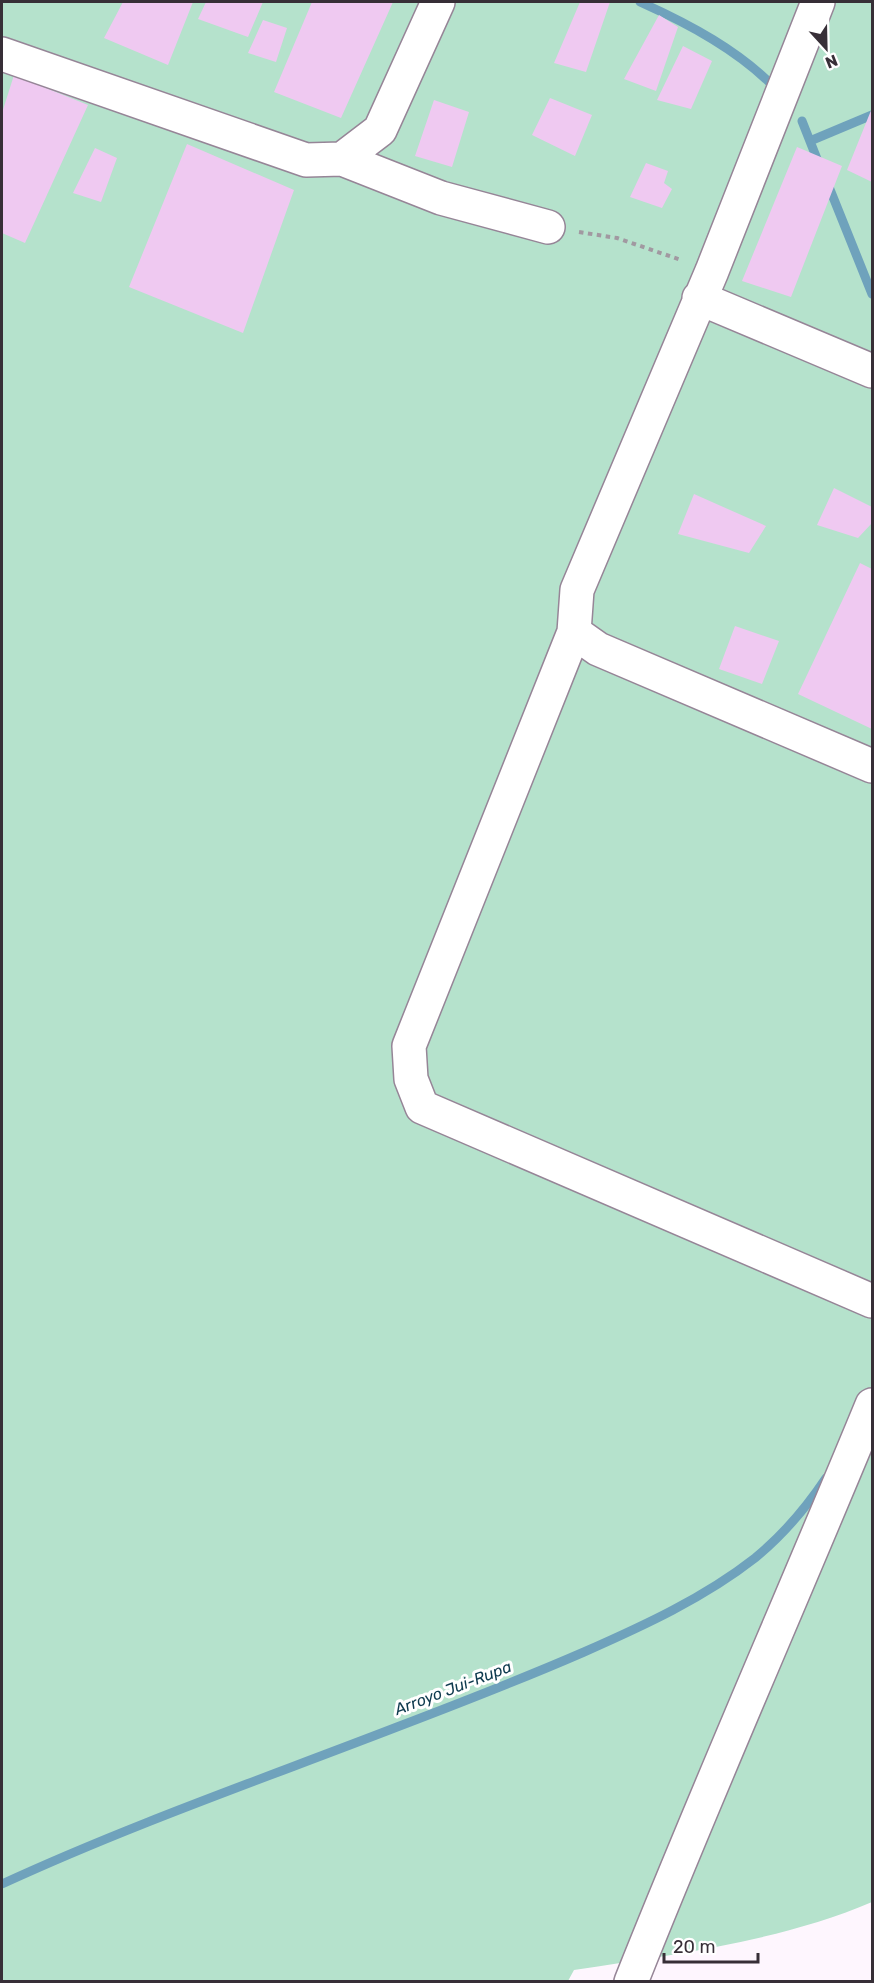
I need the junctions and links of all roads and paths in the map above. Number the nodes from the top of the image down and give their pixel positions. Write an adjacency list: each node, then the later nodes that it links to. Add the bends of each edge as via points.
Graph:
1 (438, 2): 4 (street, via 380,129)
2 (818, 2): 6 (street)
3 (2, 54): 4 (street, via 306,160)
4 (342, 159): 5 (street, via 441,198)
5 (548, 227): 6 (path, via 617,238)
6 (706, 285): 7 (street); 8 (street, via 577,590)
7 (873, 371)
8 (573, 632): 9 (street, via 598,649); 10 (street, via 409,1046 411,1079 422,1107)
9 (873, 766)
10 (873, 1301)
11 (873, 1405): 12 (street)
12 (631, 1982)

